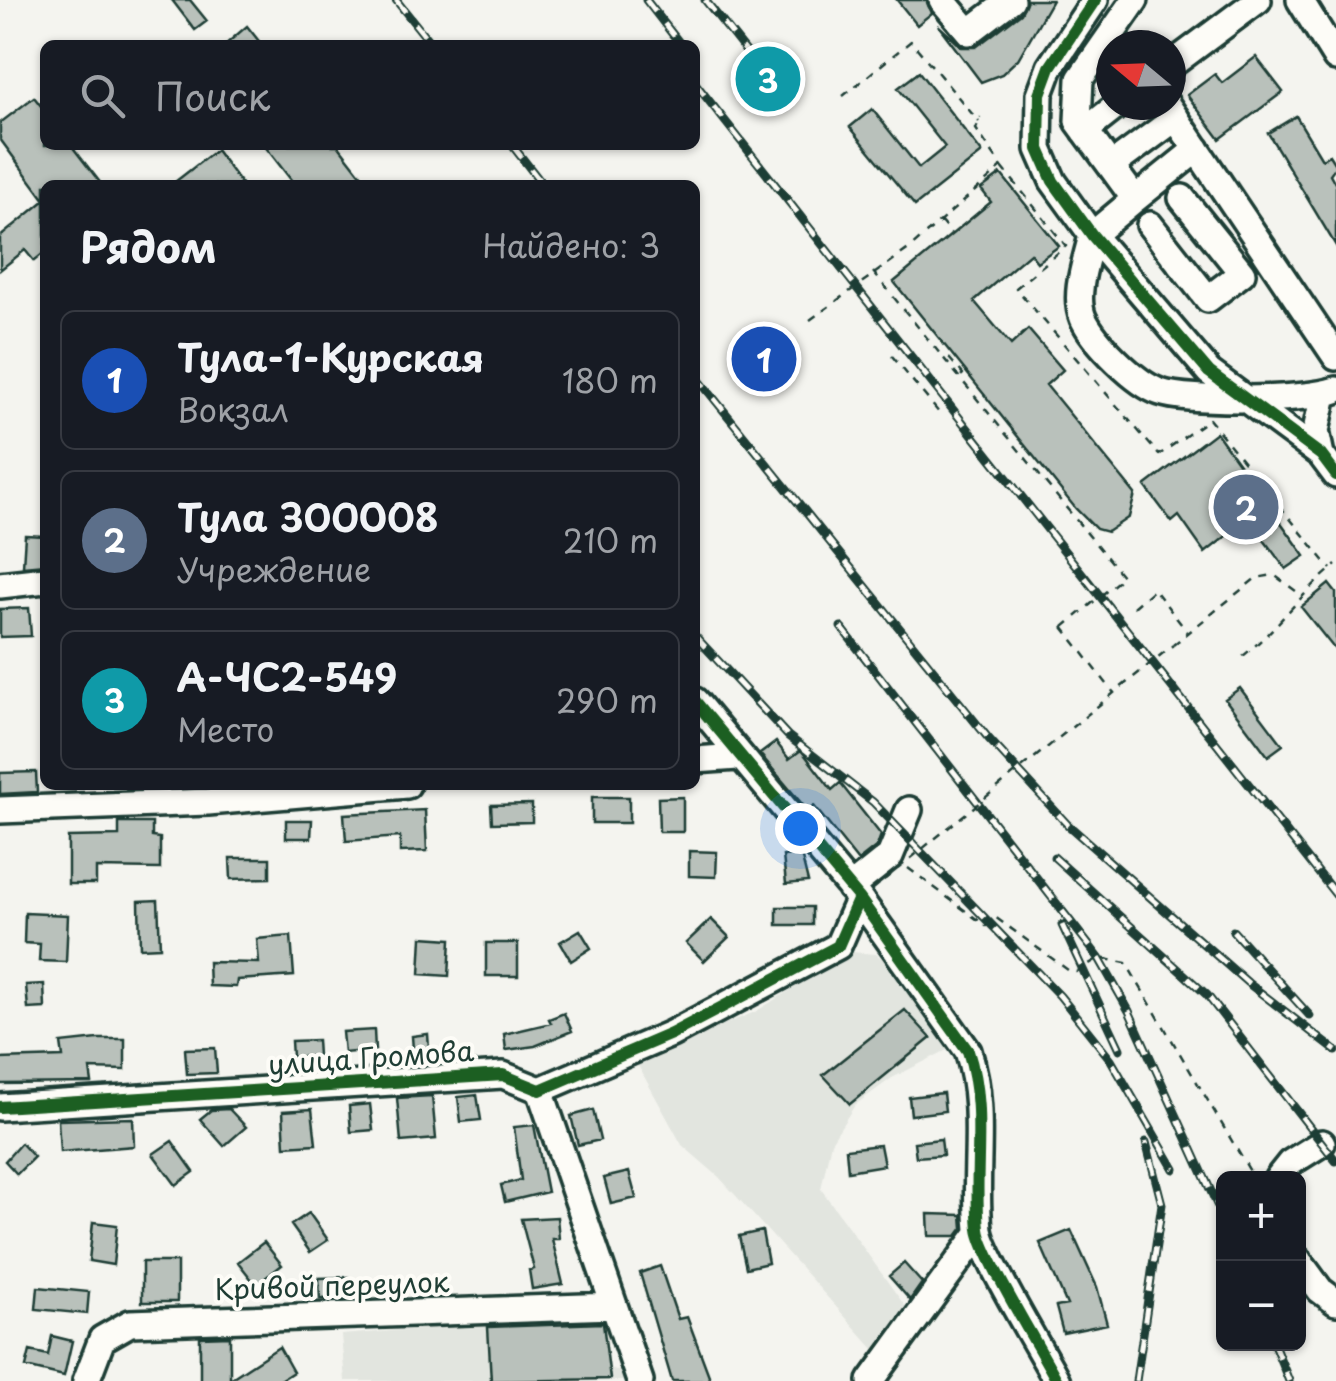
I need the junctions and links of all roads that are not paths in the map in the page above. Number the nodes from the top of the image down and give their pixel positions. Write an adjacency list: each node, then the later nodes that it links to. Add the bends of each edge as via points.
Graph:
1 (942, 0): 2 (street, via 969,32)
2 (1011, 0)
3 (1096, 0): 20 (street, via 1050,67 1036,123 1053,181)
4 (1135, 0): 13 (street, via 1080,78 1078,121)
5 (1258, 0): 8 (street)
6 (1305, 10): 7 (street); 9 (street)
7 (1336, 12)
8 (1186, 53)
9 (1336, 58)
10 (1100, 120): 13 (street)
11 (1163, 120): 15 (street)
12 (1177, 120): 14 (street)
13 (1085, 132): 15 (street)
14 (1197, 149): 16 (street); 19 (street)
15 (1111, 166): 16 (street)
16 (1135, 198): 20 (street)
17 (1182, 198): 21 (street)
18 (1150, 225): 21 (street, via 1208,299 1242,274)
19 (1252, 231): 21 (street); 22 (street)
20 (1092, 234): 24 (street, via 1209,372); 24 (street, via 1080,296 1084,318 1136,381 1163,394)
21 (1225, 252)
22 (1336, 357)
23 (1330, 392): 24 (street); 25 (street, via 1316,431)
24 (1246, 396): 25 (street)
25 (1328, 465)
26 (40, 581): 27 (street)
27 (0, 585)
28 (700, 708): 29 (street)
29 (738, 757): 30 (street); 34 (street)
30 (700, 760)
31 (348, 790): 32 (street)
32 (0, 810)
33 (909, 810): 34 (street, via 890,856)
34 (861, 892): 35 (street, via 838,946 672,1034); 39 (street, via 968,1051 976,1074)
35 (540, 1090): 36 (street, улица Громова, via 504,1074); 42 (street)
36 (0, 1108)
37 (1322, 1143): 38 (street)
38 (1284, 1171)
39 (979, 1233): 45 (street); 46 (street)
40 (1299, 1261): 41 (street)
41 (1336, 1302)
42 (613, 1306): 43 (street, Кривой переулок, via 130,1323 102,1339); 44 (street)
43 (86, 1381)
44 (640, 1381)
45 (870, 1381)
46 (1057, 1381)

